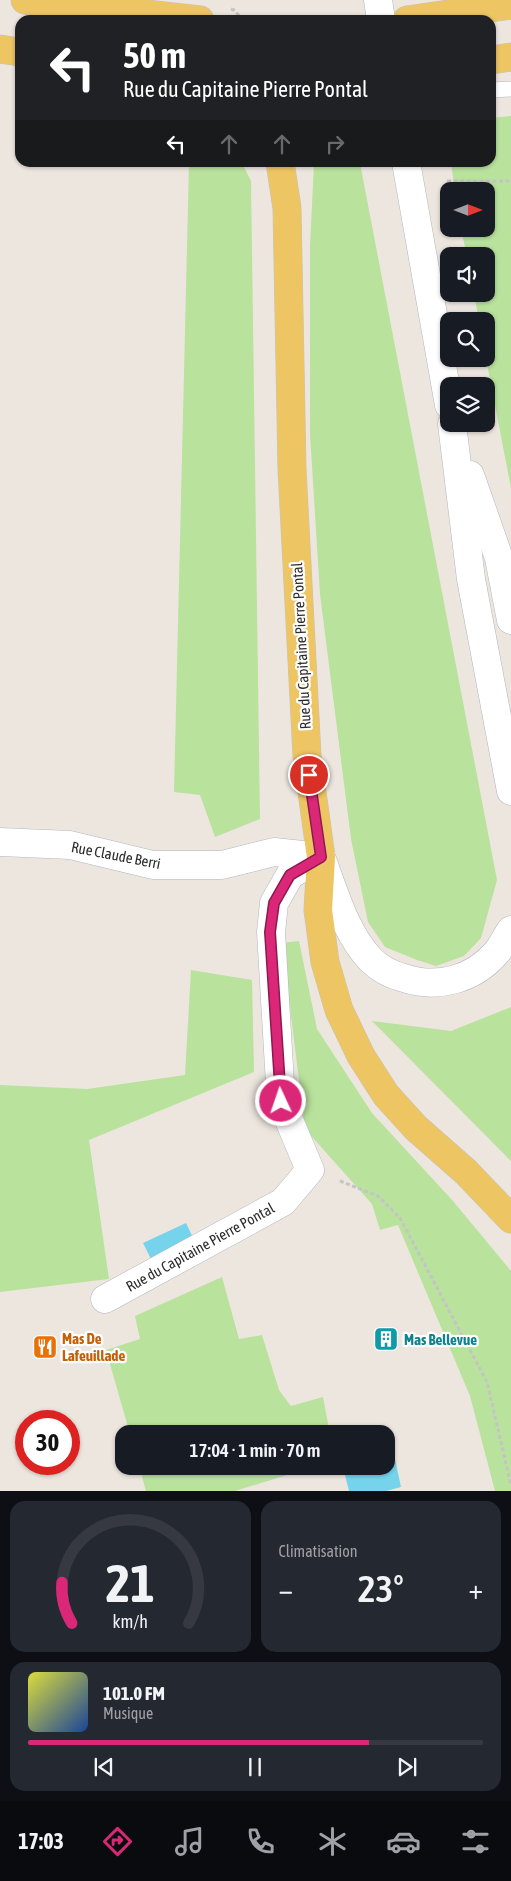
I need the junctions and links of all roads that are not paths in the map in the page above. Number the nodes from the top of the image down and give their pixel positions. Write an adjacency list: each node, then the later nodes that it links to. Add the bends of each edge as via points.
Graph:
1 (26, 0): 3 (main road)
2 (378, 0): 6 (main road)
3 (76, 4): 5 (main road)
4 (511, 5): 7 (main road)
5 (161, 15)
6 (380, 15)
7 (442, 15)
8 (0, 49): 9 (main road)
9 (15, 51)
10 (511, 57): 11 (main road)
11 (496, 59)
12 (511, 89): 13 (lane)
13 (496, 90)
14 (281, 167): 17 (main road, Rue du Capitaine Pierre Pontal)
15 (294, 167): 17 (main road, Rue du Capitaine Pierre Pontal)
16 (407, 167): 18 (main road)
17 (288, 208): 24 (main road, Rue du Capitaine Pierre Pontal, via 294,509 307,756)
18 (444, 377)
19 (453, 432): 22 (main road, via 471,579)
20 (455, 432): 21 (main road, via 499,558)
21 (511, 620)
22 (511, 791)
23 (0, 842): 24 (main road, Rue Claude Berri, via 70,845 153,865 222,865 274,852)
24 (321, 857): 25 (main road, via 352,934 371,960 394,975 422,983 456,980 496,953); 26 (main road, Rue du Capitaine Pierre Pontal, via 318,910 325,962 339,1010 361,1056 392,1102); 27 (main road, Rue du Capitaine Pierre Pontal, via 290,875 274,903 270,932 281,1101 310,1170 283,1202)
25 (511, 930)
26 (511, 1219)
27 (105, 1299)

